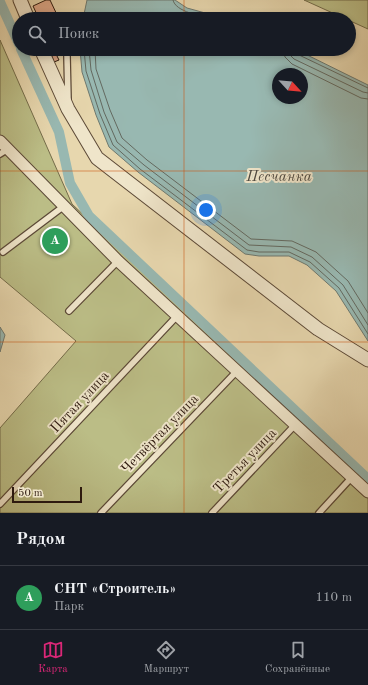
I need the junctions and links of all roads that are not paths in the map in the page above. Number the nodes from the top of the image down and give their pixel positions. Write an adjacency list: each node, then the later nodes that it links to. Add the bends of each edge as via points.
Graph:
1 (20, 0): 2 (street)
2 (25, 12)
3 (44, 56): 5 (street)
4 (67, 56): 5 (lane)
5 (68, 109): 12 (street, via 97,158 318,329)
6 (3, 148): 7 (street)
7 (64, 206): 8 (lane); 9 (street)
8 (3, 252)
9 (118, 260): 10 (lane); 11 (street)
10 (69, 311)
11 (177, 316): 13 (street); 17 (lane, Пятая улица)
12 (368, 360)
13 (237, 371): 14 (street); 18 (lane, Четвёртая улица)
14 (295, 425): 15 (street); 19 (lane, Третья улица)
15 (352, 477): 16 (street); 20 (lane)
16 (368, 492)
17 (0, 504)
18 (102, 513)
19 (212, 513)
20 (319, 513)

